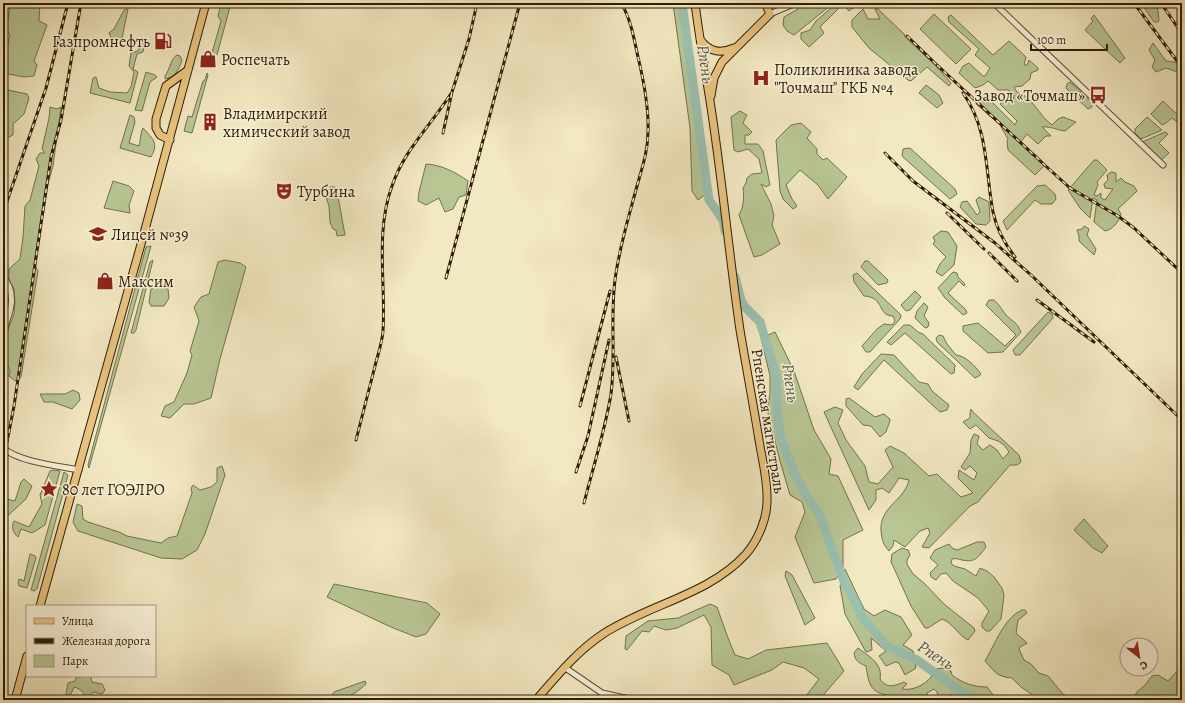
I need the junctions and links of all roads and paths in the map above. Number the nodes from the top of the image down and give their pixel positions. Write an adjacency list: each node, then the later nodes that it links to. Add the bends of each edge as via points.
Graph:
1 (206, 3): 9 (main road)
2 (695, 3): 7 (main road, Рпенская магистраль)
3 (765, 3): 6 (main road)
4 (796, 3): 6 (street)
5 (994, 3): 12 (street)
6 (770, 14): 8 (main road, Рпенская магистраль)
7 (699, 37): 8 (main road, Рпенская магистраль, via 708,48 716,51 723,52); 10 (main road, Рпенская магистраль)
8 (736, 46): 10 (main road, Рпенская магистраль, via 722,62 714,78)
9 (188, 70): 11 (main road); 11 (main road, via 166,86 156,119 156,128 160,135)
10 (710, 102): 19 (main road, Рпенская магистраль, via 740,330 764,466 768,498 763,524 748,552 722,575 603,634)
11 (170, 140): 16 (main road)
12 (1163, 165)
13 (3, 277): 14 (street, via 11,291 12,302)
14 (3, 332)
15 (3, 448): 16 (street, via 21,457)
16 (79, 470): 17 (main road)
17 (40, 605)
18 (26, 660): 20 (main road)
19 (564, 667): 21 (main road, Рпенская магистраль); 22 (street, via 602,693)
20 (15, 700)
21 (536, 700)
22 (634, 700)

